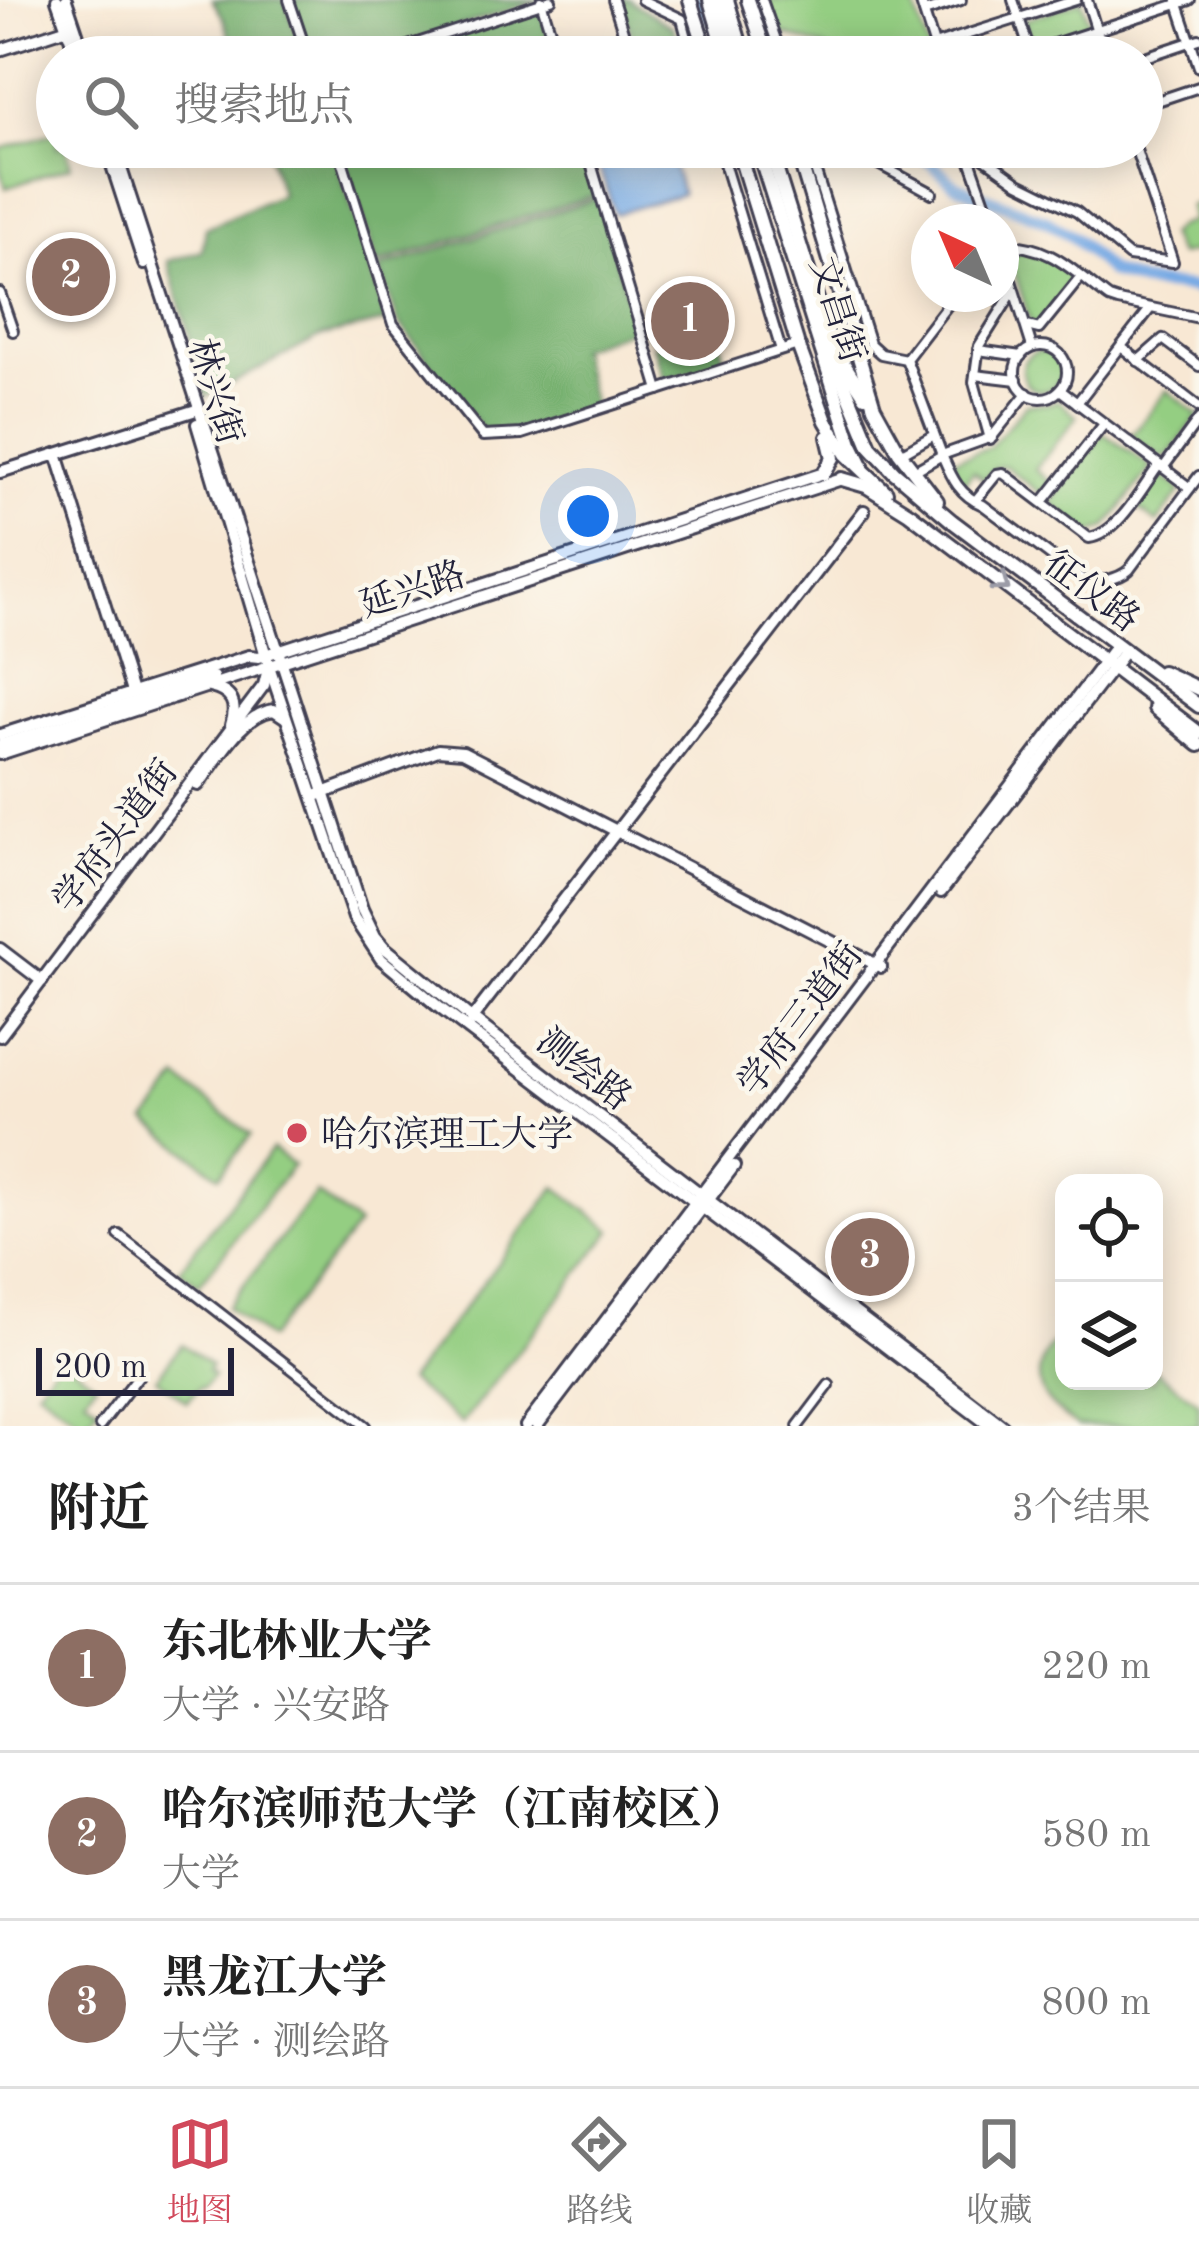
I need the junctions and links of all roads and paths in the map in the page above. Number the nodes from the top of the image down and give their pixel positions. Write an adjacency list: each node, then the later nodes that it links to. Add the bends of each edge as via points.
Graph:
1 (62, 0): 20 (main road); 24 (main road)
2 (289, 0): 25 (street)
3 (613, 0): 28 (street)
4 (642, 0): 29 (street, via 682,19)
5 (690, 0): 30 (main road)
6 (712, 0): 31 (highway)
7 (725, 0): 32 (highway)
8 (748, 0): 33 (main road)
9 (761, 0): 34 (street)
10 (920, 0): 18 (street)
11 (961, 0): 18 (street)
12 (1013, 0): 19 (street)
13 (1076, 0): 19 (street)
14 (1087, 0): 21 (street)
15 (1190, 0): 17 (street)
16 (544, 1): 26 (street); 27 (street)
17 (1178, 2): 21 (street); 41 (street)
18 (924, 13): 35 (street)
19 (1019, 18): 36 (street); 37 (street)
20 (68, 28): 22 (main road); 23 (main road)
21 (1096, 30): 38 (street); 39 (street)
22 (43, 36)
23 (72, 36)
24 (74, 36)
25 (301, 36)
26 (438, 36)
27 (553, 36)
28 (624, 36)
29 (686, 36)
30 (701, 36)
31 (723, 36)
32 (736, 36)
33 (760, 36)
34 (774, 36)
35 (931, 36)
36 (962, 36)
37 (1025, 36)
38 (1080, 36)
39 (1098, 36)
40 (36, 38): 42 (main road)
41 (1195, 41): 43 (street); 44 (street)
42 (0, 50)
43 (1163, 51)
44 (1199, 67)
45 (1199, 87): 46 (street)
46 (1163, 99)
47 (117, 168): 93 (main road, 林兴街)
48 (117, 168): 115 (main road, 林兴街)
49 (345, 168): 87 (street, via 393,324 483,436 522,434)
50 (592, 168): 87 (street)
51 (726, 168): 78 (street)
52 (763, 168): 67 (main road)
53 (764, 168): 63 (main road, 文昌街)
54 (765, 168): 75 (main road, 文昌街)
55 (802, 168): 91 (main road)
56 (815, 168): 82 (street, via 870,344)
57 (886, 168): 61 (street)
58 (972, 168): 62 (street)
59 (995, 168): 60 (street, via 1077,212 1129,256 1173,262)
60 (1142, 168)
61 (932, 193)
62 (985, 204)
63 (777, 212): 67 (main road); 105 (main road, 文昌街)
64 (1019, 248): 65 (street, via 1042,250)
65 (1081, 277): 69 (street, via 1109,298); 73 (street, via 1039,329)
66 (0, 293): 74 (street)
67 (787, 305): 79 (main road)
68 (1019, 306): 73 (street)
69 (1150, 309): 72 (street); 77 (street)
70 (942, 312): 82 (street)
71 (1001, 312): 80 (street)
72 (1199, 318)
73 (1025, 325): 76 (street)
74 (13, 332)
75 (832, 346): 91 (main road); 113 (main road, 文昌街, via 870,446)
76 (1032, 347): 81 (street); 88 (street, via 1063,357)
77 (1121, 347): 83 (street); 90 (street)
78 (782, 350): 79 (street); 87 (street)
79 (800, 350): 104 (main road, via 832,452); 105 (main road, via 833,434)
80 (978, 350): 81 (street); 85 (street)
81 (1021, 356): 86 (street)
82 (906, 359): 96 (street)
83 (1138, 361): 84 (street, via 1163,339); 92 (street)
84 (1199, 366)
85 (975, 375): 86 (street); 97 (street)
86 (1017, 380): 89 (street)
87 (659, 389)
88 (1060, 390): 89 (street); 90 (street)
89 (1027, 393): 97 (street)
90 (1077, 403): 95 (street)
91 (874, 406): 99 (main road)
92 (1199, 407)
93 (193, 412): 98 (main road); 115 (main road, 林兴街)
94 (1199, 419): 101 (street)
95 (1104, 424): 101 (street); 110 (street)
96 (934, 435): 99 (street); 100 (street)
97 (989, 439): 100 (street)
98 (57, 454): 102 (main road); 121 (main road)
99 (900, 454): 103 (main road)
100 (942, 455): 103 (street); 109 (street, via 958,489)
101 (1161, 467): 108 (street); 110 (street, via 1101,536 1089,538)
102 (0, 472)
103 (914, 472): 113 (main road)
104 (824, 473): 115 (main road, 延兴路)
105 (868, 475): 112 (main road)
106 (1199, 476): 108 (street)
107 (842, 479): 112 (main road); 115 (main road, 延兴路)
108 (1190, 488): 109 (street, via 1129,570 1090,582)
109 (975, 502): 110 (street, via 1003,473)
110 (1043, 502)
111 (864, 511): 130 (main road)
112 (909, 513): 116 (main road, one-way to 116)
113 (952, 521): 114 (main road, 征仪路)
114 (1121, 648): 116 (main road, 学府三道街); 117 (main road, 征仪路)
115 (270, 658): 119 (main road, 延兴路); 121 (main road, 延兴路, via 249,656); 123 (main road, 测绘路); 126 (main road, 学府头道街, via 264,685); 128 (main road); 129 (main road, 测绘路)
116 (1108, 664): 118 (main road); 132 (main road, 学府三道街)
117 (1142, 664): 120 (main road); 122 (main road, 征仪路)
118 (1129, 681): 124 (main road); 127 (main road)
119 (207, 686): 126 (main road, via 233,701); 128 (main road, 延兴路)
120 (1199, 689)
121 (132, 692): 125 (main road, 延兴路)
122 (1199, 706)
123 (288, 720): 129 (main road, 测绘路); 136 (main road, 学府头道街, via 269,710 240,732)
124 (1199, 733)
125 (0, 735)
126 (226, 735): 133 (main road, 学府头道街)
127 (1199, 746)
128 (0, 750)
129 (320, 795): 130 (main road, via 452,749); 134 (main road, 测绘路, via 366,939 393,970)
130 (618, 830): 132 (main road); 134 (main road)
131 (0, 949): 133 (main road)
132 (881, 966): 137 (main road, 学府三道街)
133 (42, 981): 135 (main road, 学府头道街)
134 (469, 1023): 137 (main road, 测绘路)
135 (0, 1036)
136 (0, 1046)
137 (702, 1202): 143 (main road, 学府三道街); 144 (main road, 学府三道街); 146 (main road, 测绘路); 147 (main road, 测绘路)
138 (118, 1235): 142 (street)
139 (139, 1375): 141 (street)
140 (829, 1384): 145 (street)
141 (100, 1426)
142 (366, 1426)
143 (526, 1426)
144 (537, 1426)
145 (798, 1426)
146 (990, 1426)
147 (1003, 1426)

